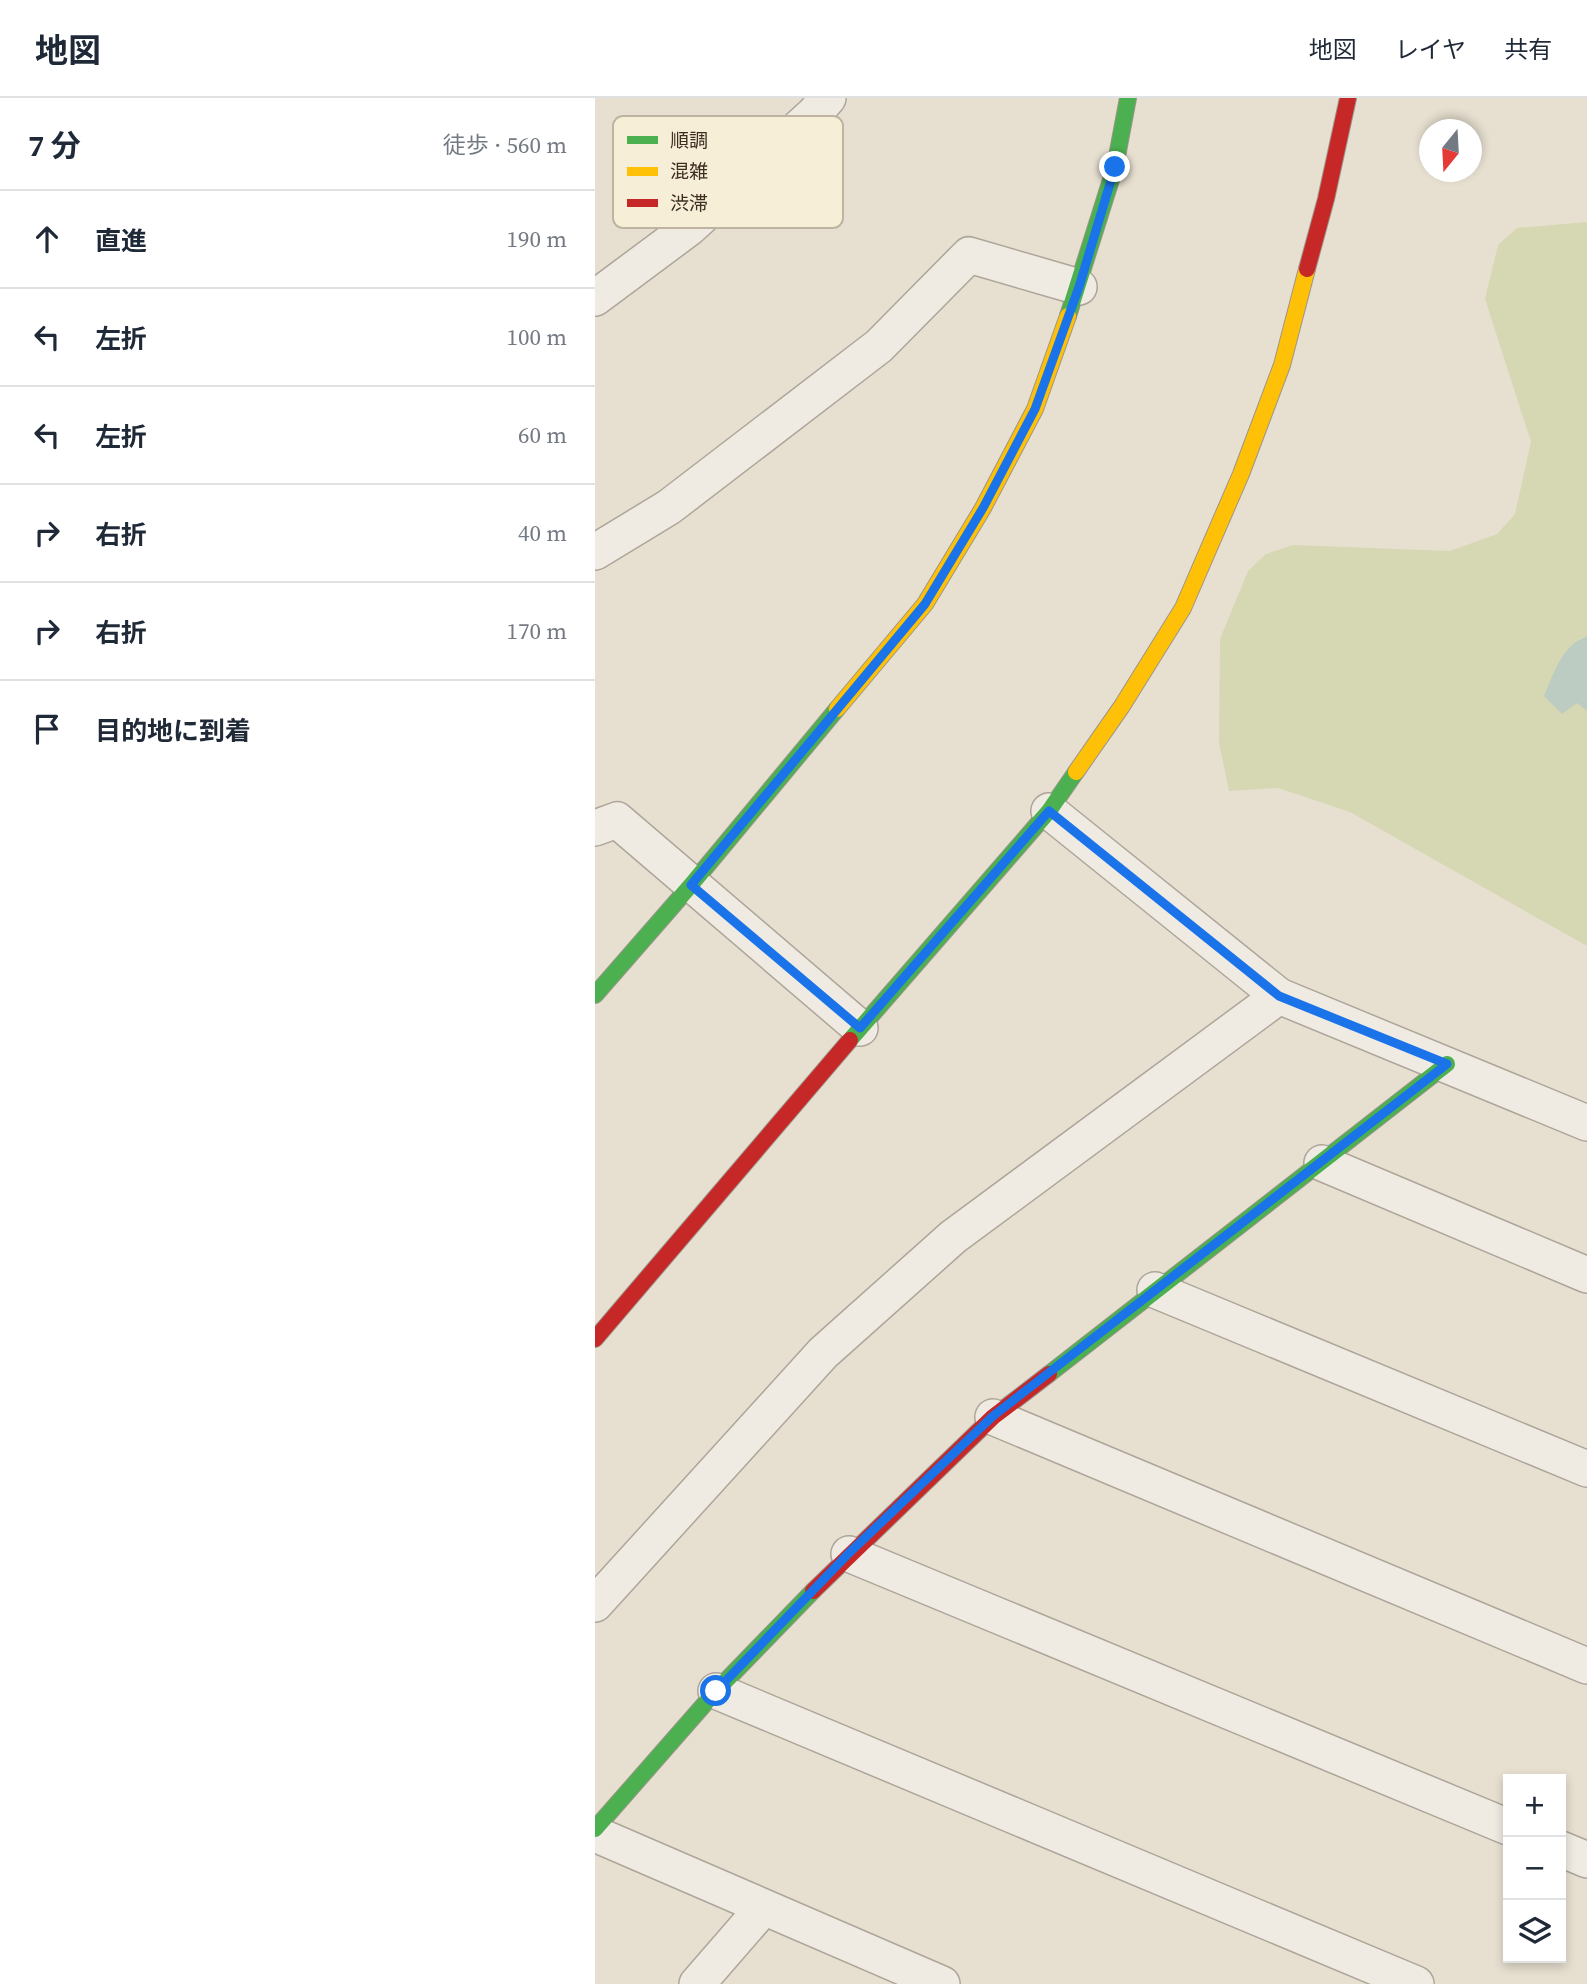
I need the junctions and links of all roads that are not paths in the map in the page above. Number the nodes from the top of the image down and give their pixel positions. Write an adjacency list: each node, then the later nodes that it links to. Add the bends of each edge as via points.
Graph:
1 (828, 98): 4 (street)
2 (1129, 98): 6 (street, via 1115,167)
3 (1348, 98): 9 (street, via 1327,199 1282,365 1241,474 1183,608)
4 (812, 116)
5 (690, 228): 7 (street)
6 (1079, 287): 8 (street, via 969,254 879,346 669,508); 11 (street, via 1035,409 925,604)
7 (595, 298)
8 (595, 552)
9 (1049, 811): 13 (street); 14 (street)
10 (595, 828): 11 (street, via 617,820)
11 (691, 885): 12 (street); 14 (street)
12 (595, 995)
13 (1279, 996): 15 (street); 24 (street, via 953,1237 823,1353)
14 (860, 1028): 20 (street)
15 (1447, 1064): 16 (street); 17 (street)
16 (1587, 1123)
17 (1322, 1163): 18 (street); 19 (street)
18 (1587, 1275)
19 (1155, 1290): 21 (street); 22 (street)
20 (595, 1339)
21 (993, 1416): 23 (street); 25 (street)
22 (1587, 1469)
23 (849, 1553): 26 (street); 27 (street)
24 (595, 1604)
25 (1587, 1666)
26 (716, 1691): 28 (street); 34 (street)
27 (1503, 1825)
28 (595, 1832): 31 (street)
29 (1566, 1851): 30 (street)
30 (1587, 1860)
31 (763, 1908): 32 (street); 33 (street)
32 (697, 1984)
33 (942, 1984)
34 (1416, 1984)

